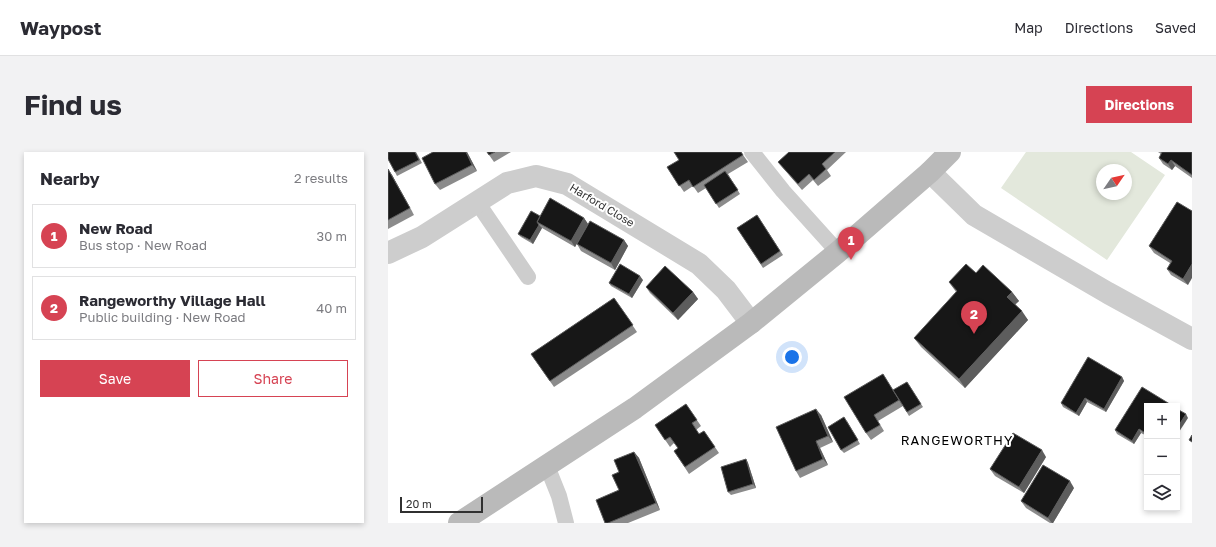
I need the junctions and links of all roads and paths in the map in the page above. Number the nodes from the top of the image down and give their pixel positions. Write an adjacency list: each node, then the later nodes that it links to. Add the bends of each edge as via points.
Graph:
1 (752, 152): 5 (lane)
2 (950, 152): 3 (main road)
3 (930, 172): 5 (main road); 9 (street, via 974,215)
4 (477, 202): 6 (street, Harford Close, via 422,237); 7 (lane); 8 (street, Harford Close, via 507,183 536,176 567,184 699,264 726,290)
5 (838, 252): 8 (main road)
6 (388, 253)
7 (528, 277)
8 (751, 324): 10 (main road, via 635,408)
9 (1192, 340)
10 (547, 466): 11 (main road); 12 (lane)
11 (459, 523)
12 (566, 523)

